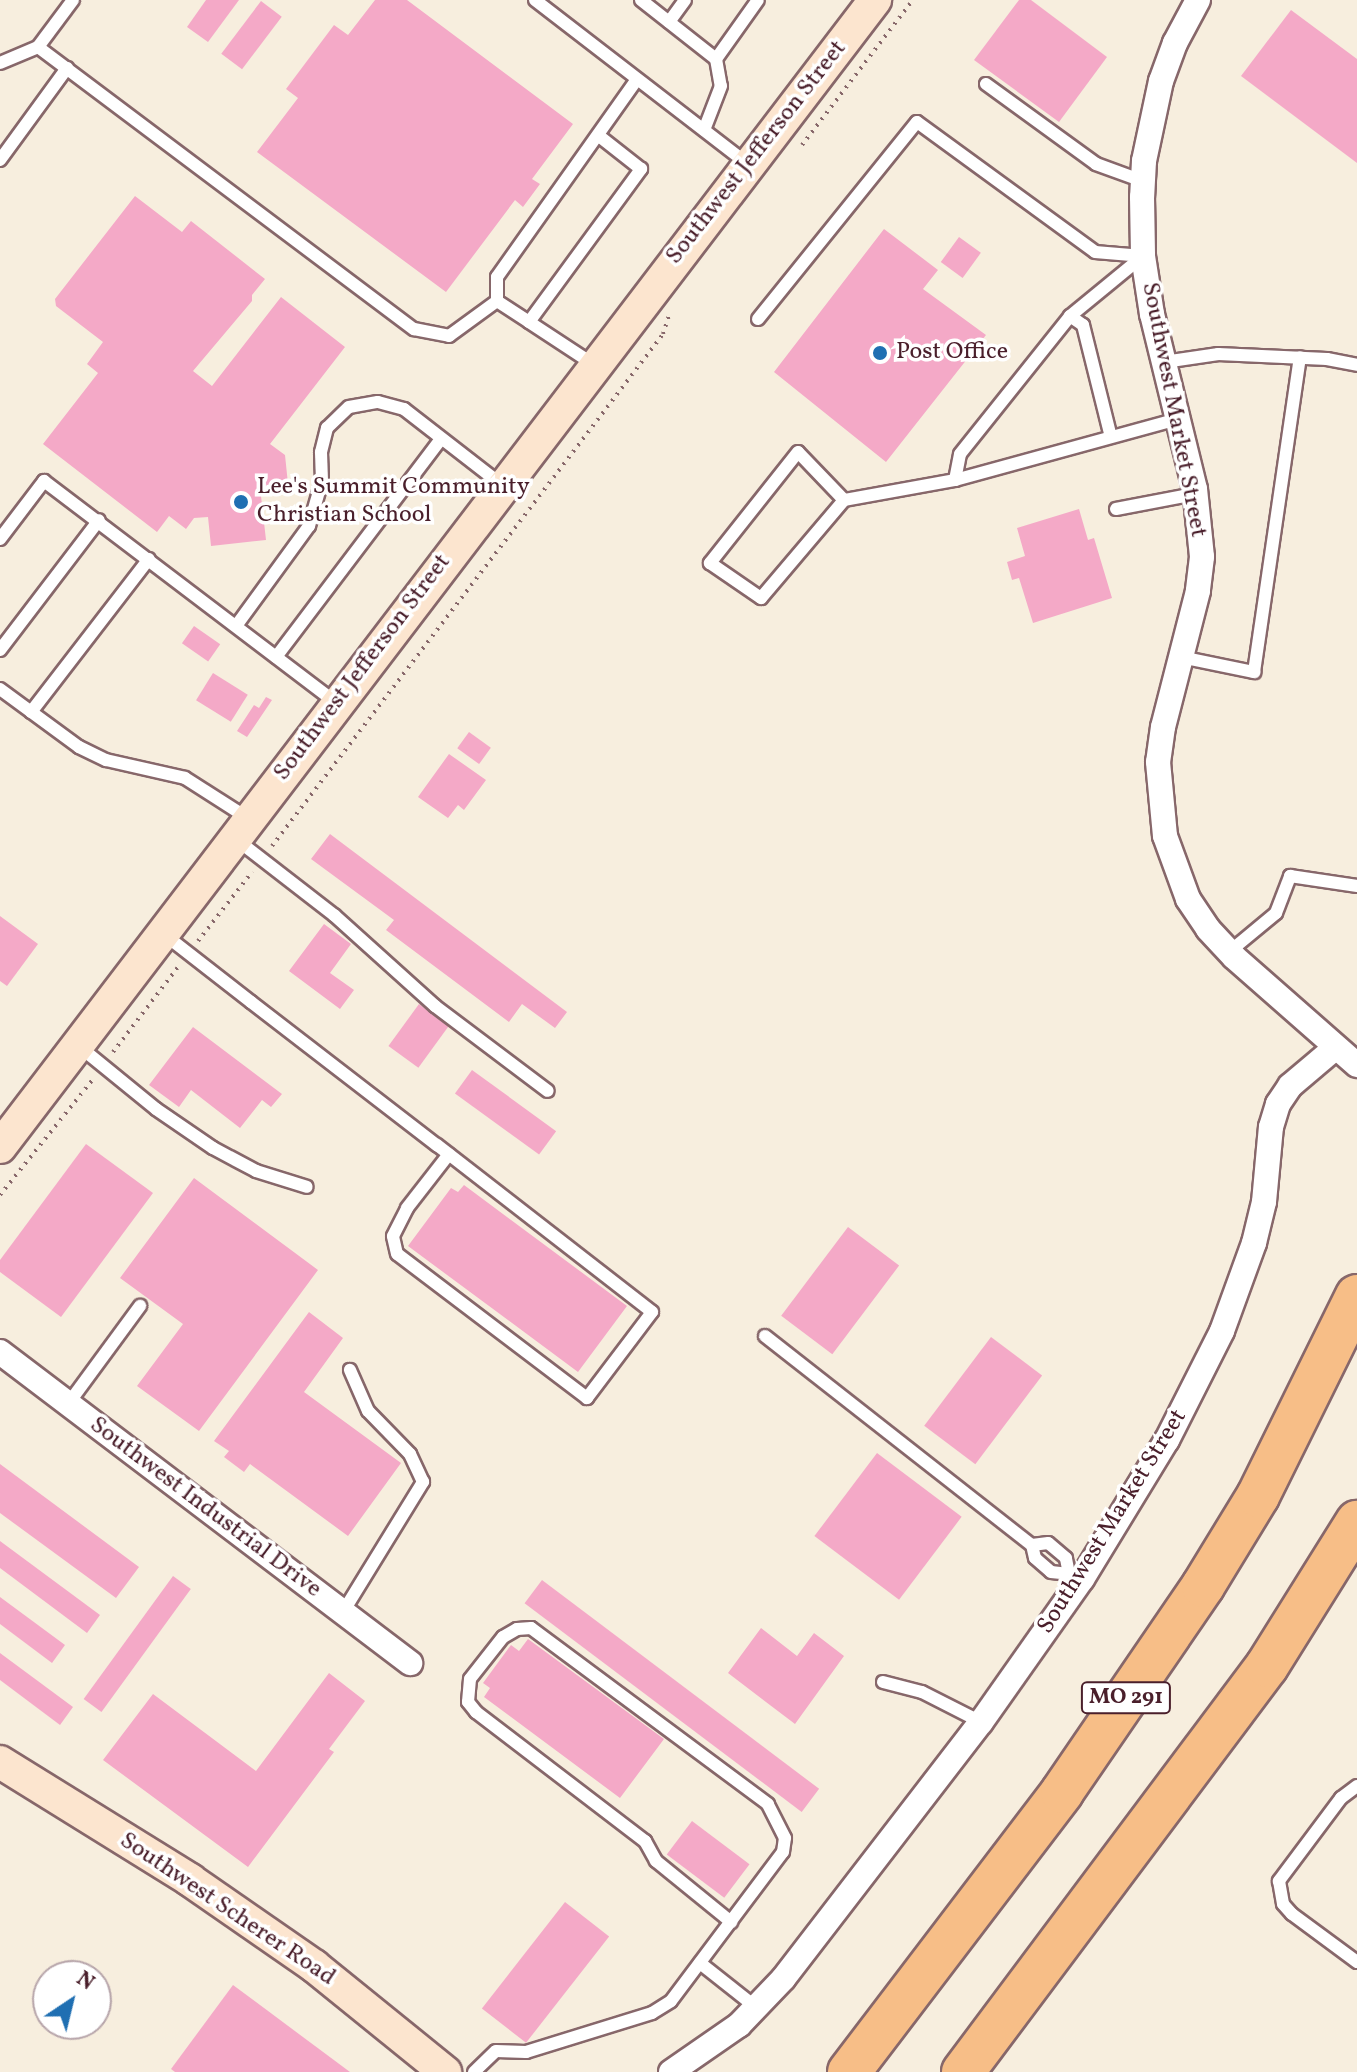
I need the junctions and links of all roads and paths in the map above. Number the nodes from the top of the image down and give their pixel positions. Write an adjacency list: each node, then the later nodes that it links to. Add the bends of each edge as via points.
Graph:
1 (73, 0): 10 (lane)
2 (535, 0): 14 (lane)
3 (641, 0): 9 (lane)
4 (685, 0): 9 (lane)
5 (758, 0): 11 (lane)
6 (875, 0): 20 (street, Southwest Jefferson Street)
7 (913, 0): 18 (path)
8 (1198, 0): 21 (street, Southwest Market Street, via 1161,81)
9 (669, 22): 11 (lane)
10 (38, 47): 12 (lane); 13 (lane)
11 (716, 59): 16 (lane, via 721,86)
12 (0, 63)
13 (67, 68): 19 (lane); 23 (lane, via 414,329 449,336)
14 (637, 79): 16 (lane); 17 (lane)
15 (986, 84): 21 (lane, via 1096,164)
16 (704, 130): 20 (lane)
17 (599, 136): 23 (lane, via 497,277); 27 (lane, via 641,169)
18 (800, 147)
19 (0, 160)
20 (748, 165): 30 (street, Southwest Jefferson Street)
21 (1143, 181): 22 (street, Southwest Market Street)
22 (1143, 256): 25 (lane); 26 (lane, via 1095,252 917,122); 29 (street, Southwest Market Street)
23 (497, 301): 27 (lane)
24 (677, 306): 51 (path, via 663,334)
25 (1070, 316): 33 (lane, via 1083,325); 35 (lane, via 960,454)
26 (758, 319)
27 (529, 322): 30 (lane)
28 (1300, 357): 29 (lane, via 1218,354); 31 (lane); 46 (lane, via 1254,672)
29 (1164, 362): 32 (street, Southwest Market Street)
30 (594, 365): 36 (street, Southwest Jefferson Street)
31 (1357, 365)
32 (1178, 419): 33 (lane); 37 (street, Southwest Market Street)
33 (1111, 437): 35 (lane)
34 (440, 440): 36 (lane); 43 (lane, via 404,409 378,402 349,407 327,428 322,481 309,526); 45 (lane)
35 (955, 480): 38 (lane)
36 (502, 485): 48 (street, Southwest Jefferson Street)
37 (1195, 494): 39 (lane); 46 (street, Southwest Market Street, via 1202,557)
38 (844, 500): 38 (lane, via 761,598 710,563 798,452)
39 (1116, 509)
40 (99, 520): 41 (lane, via 44,481); 42 (lane); 44 (lane)
41 (0, 539)
42 (149, 559): 43 (lane); 49 (lane)
43 (236, 626): 45 (lane)
44 (0, 650)
45 (276, 657): 48 (lane)
46 (1181, 657): 54 (street, Southwest Market Street, via 1158,762 1165,836 1188,899)
47 (0, 689): 49 (lane)
48 (336, 703): 50 (street, Southwest Jefferson Street)
49 (31, 712): 50 (lane, via 106,760 185,778)
50 (241, 829): 51 (lane); 53 (street, Southwest Jefferson Street)
51 (261, 859): 55 (path); 60 (lane, via 334,915 435,1006)
52 (1357, 886): 54 (lane, via 1290,876 1276,913)
53 (162, 933): 55 (lane); 56 (street, Southwest Jefferson Street)
54 (1229, 952): 57 (street, Southwest Market Street)
55 (189, 953): 59 (path); 62 (lane)
56 (77, 1045): 59 (lane); 61 (street, Southwest Jefferson Street)
57 (1335, 1048): 58 (street); 73 (street, Southwest Market Street, via 1290,1086 1278,1104 1254,1243 1222,1331 1167,1440)
58 (1357, 1065)
59 (103, 1066): 63 (lane, via 213,1148 256,1171); 64 (path)
60 (548, 1091)
61 (0, 1147)
62 (449, 1154): 62 (lane, via 652,1312 587,1398 397,1254 393,1236 407,1208)
63 (307, 1187)
64 (0, 1195)
65 (1357, 1296): 87 (highway, MO 291, via 1258,1496 1203,1586 1062,1792)
66 (140, 1306): 70 (lane)
67 (765, 1336): 72 (lane)
68 (0, 1352): 70 (street, Southwest Industrial Drive)
69 (350, 1370): 74 (lane, via 368,1411 410,1454 423,1482)
70 (68, 1404): 74 (street, Southwest Industrial Drive)
71 (1357, 1522): 88 (highway, via 1267,1666)
72 (1032, 1545): 73 (lane, via 1035,1558 1051,1572); 73 (lane, via 1048,1543 1066,1558)
73 (1075, 1578): 77 (street, Southwest Market Street)
74 (343, 1612): 75 (street, Southwest Industrial Drive)
75 (410, 1663)
76 (883, 1682): 77 (lane, via 922,1692)
77 (981, 1722): 83 (street, Southwest Market Street)
78 (0, 1762): 84 (street, Southwest Scherer Road, via 190,1880 314,1966)
79 (1357, 1786): 81 (lane, via 1341,1798 1279,1881 1283,1904 1292,1914)
80 (731, 1922): 80 (lane, via 783,1852 785,1838 768,1804 531,1628 503,1637 470,1679 468,1702 645,1841 656,1861); 82 (lane)
81 (1357, 1962)
82 (700, 1963): 83 (lane); 85 (lane, via 671,2001 652,2013 526,2052 496,2051)
83 (757, 2008): 86 (street, Southwest Market Street, via 712,2047)
84 (445, 2072)
85 (474, 2072)
86 (671, 2072)
87 (849, 2072)
88 (963, 2072)

